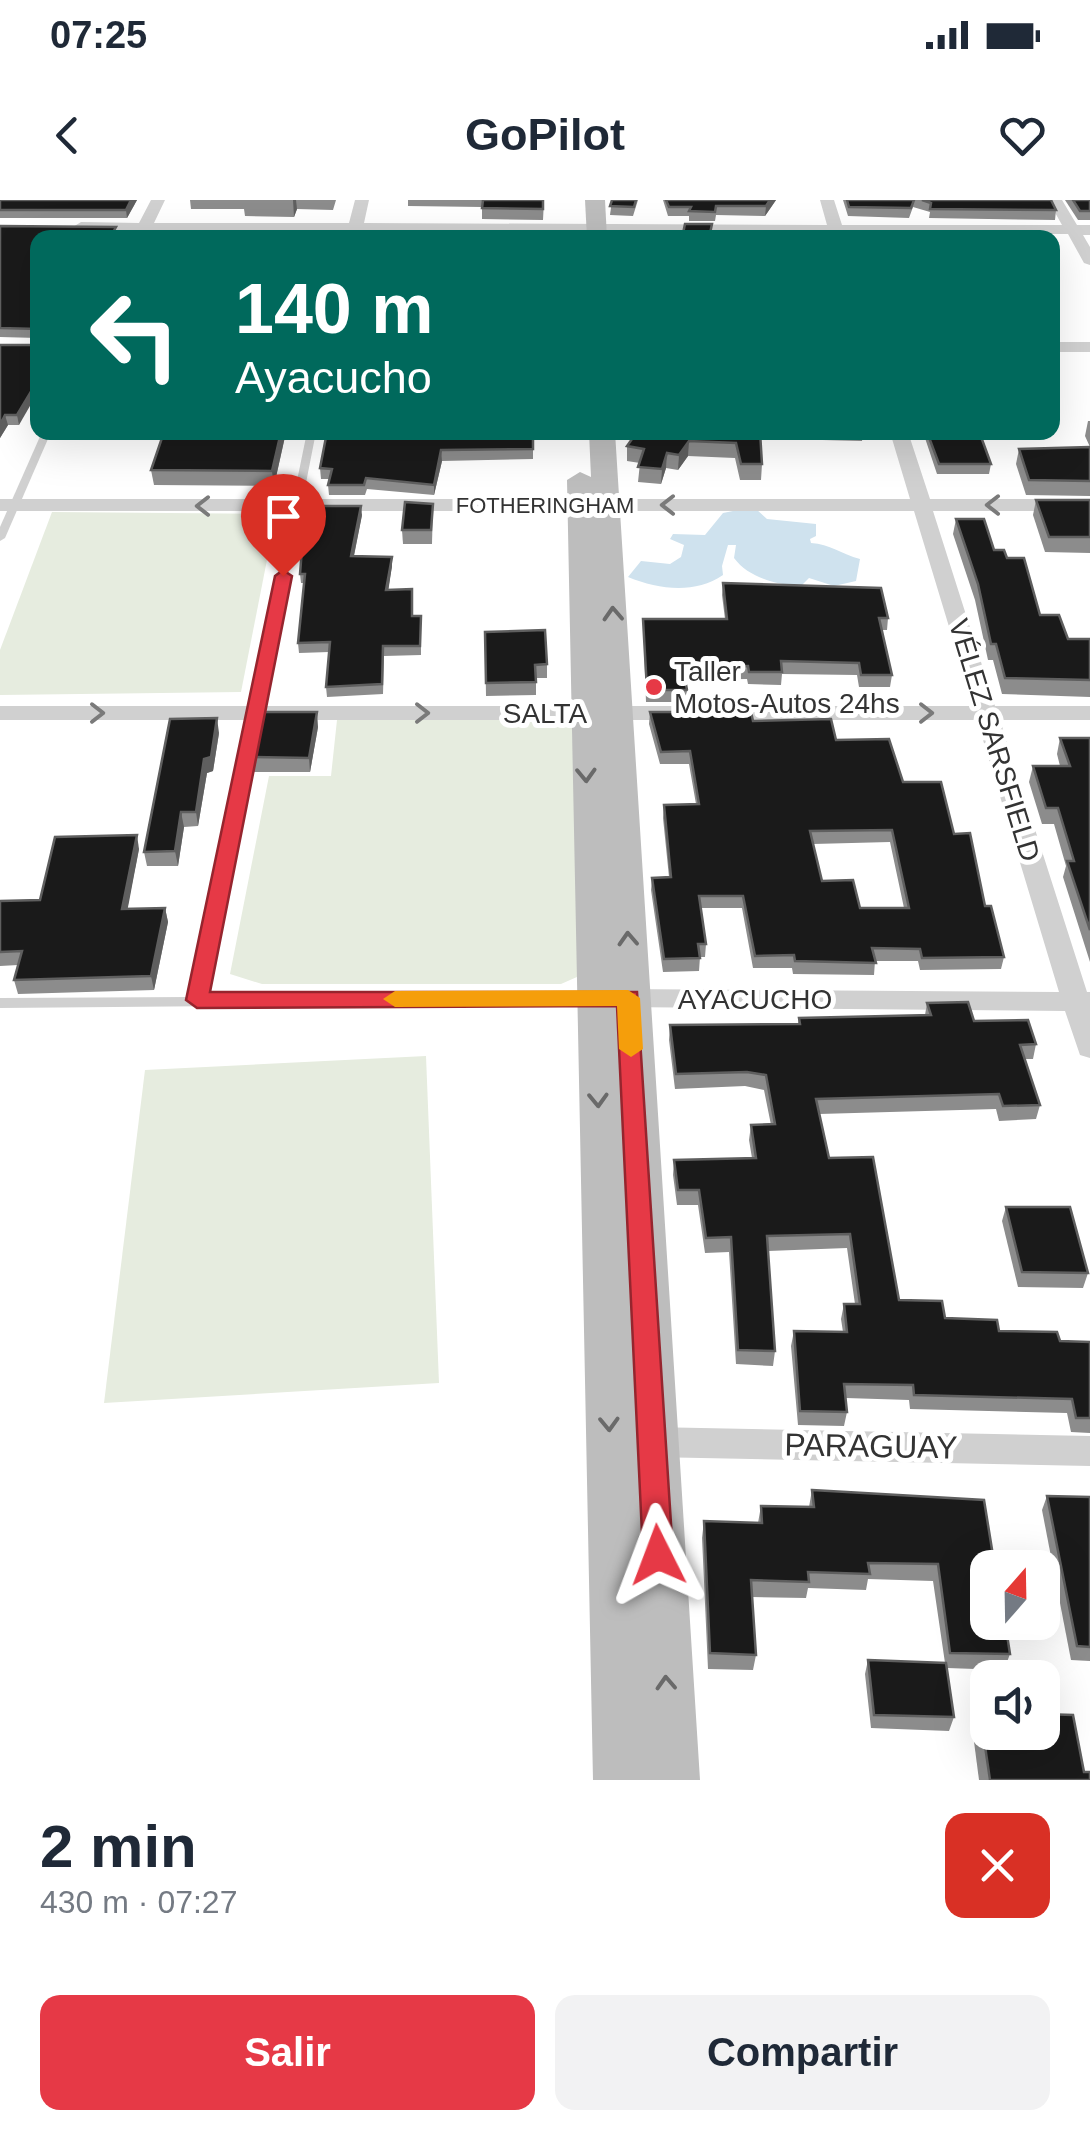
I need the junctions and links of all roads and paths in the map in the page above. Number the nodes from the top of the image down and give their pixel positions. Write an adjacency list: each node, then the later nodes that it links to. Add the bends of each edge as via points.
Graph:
1 (158, 200): 8 (street)
2 (362, 200): 10 (street)
3 (574, 200): 11 (main road)
4 (594, 200): 12 (main road)
5 (827, 200): 13 (street)
6 (1055, 200): 14 (street)
7 (72, 227): 8 (street)
8 (144, 227): 9 (street)
9 (271, 230)
10 (355, 230)
11 (585, 230)
12 (587, 230)
13 (837, 230)
14 (1082, 230): 15 (street)
15 (1090, 260)
16 (1060, 348): 17 (street)
17 (1090, 348)
18 (43, 440): 24 (lane)
19 (310, 440): 27 (lane)
20 (582, 440): 25 (main road)
21 (601, 440): 25 (main road)
22 (901, 440): 23 (street, VÉLEZ SARSFIELD)
23 (921, 504): 25 (street, FOTHERINGHAM, one-way to 25); 26 (street, FOTHERINGHAM, one-way to 23); 31 (street, VÉLEZ SARSFIELD)
24 (7, 505): 27 (street, FOTHERINGHAM, one-way to 24); 28 (lane)
25 (594, 505): 27 (street, FOTHERINGHAM); 30 (main road)
26 (1090, 505)
27 (297, 506): 33 (lane)
28 (0, 538)
29 (0, 713): 33 (street, SALTA, one-way to 33)
30 (602, 713): 31 (street, SALTA, one-way to 31); 33 (street, SALTA, one-way to 30); 34 (main road)
31 (986, 713): 32 (street, SALTA); 36 (street, VÉLEZ SARSFIELD)
32 (1090, 713)
33 (255, 714): 35 (lane)
34 (611, 998): 35 (lane, AYACUCHO); 36 (street, AYACUCHO); 39 (main road); 41 (main road, one-way to 41)
35 (197, 1000): 37 (lane, AYACUCHO)
36 (1083, 1002): 38 (street, VÉLEZ SARSFIELD)
37 (0, 1003)
38 (1090, 1048)
39 (652, 1442): 40 (street, PARAGUAY); 42 (main road, one-way to 39)
40 (1090, 1450)
41 (621, 1780)
42 (672, 1780)

